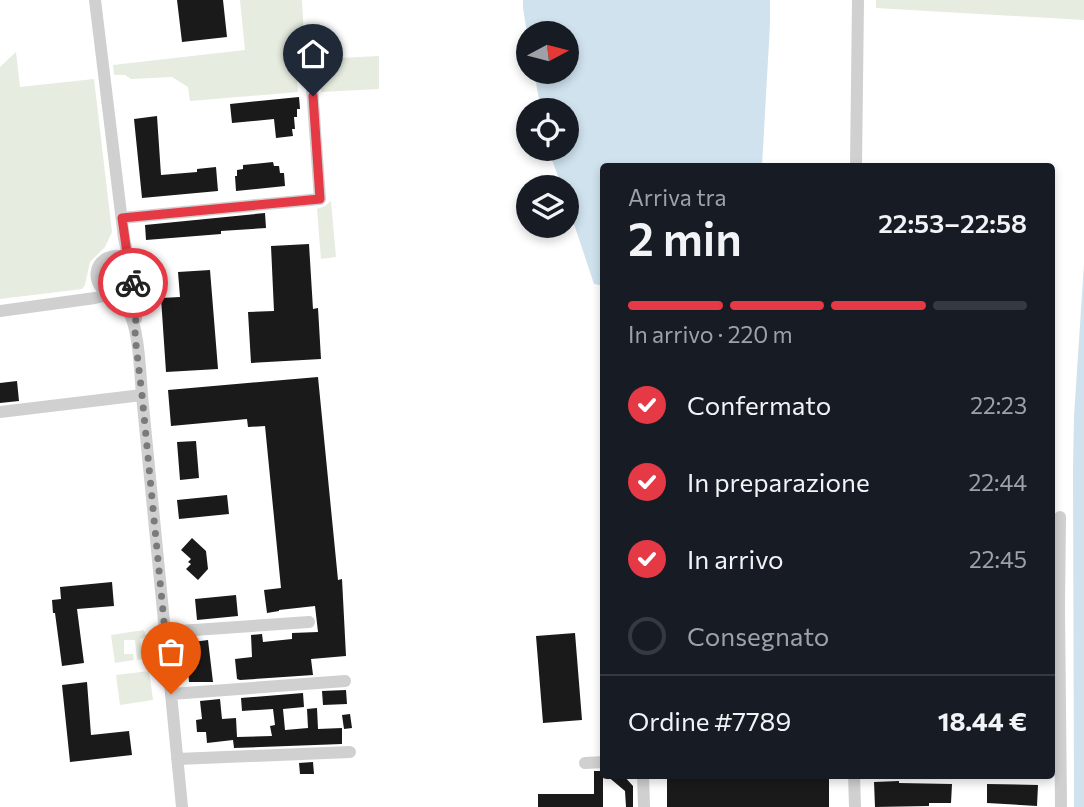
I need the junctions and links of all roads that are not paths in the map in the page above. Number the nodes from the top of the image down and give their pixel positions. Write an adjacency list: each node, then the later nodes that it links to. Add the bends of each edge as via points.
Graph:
1 (94, 0): 5 (street)
2 (858, 0): 4 (street)
3 (309, 45): 5 (street, via 320,199)
4 (856, 163)
5 (122, 223): 6 (street, via 117,244); 7 (street)
6 (105, 259): 7 (street, via 118,256); 8 (street)
7 (129, 261): 9 (street, via 135,272)
8 (96, 275): 10 (street, via 100,288); 11 (street, via 86,294)
9 (133, 285): 10 (street, via 124,293); 13 (street)
10 (111, 294): 11 (street); 13 (street, via 128,310)
11 (74, 300): 12 (street)
12 (0, 311)
13 (135, 336): 14 (street)
14 (142, 395): 15 (street); 20 (street)
15 (0, 412)
16 (1060, 517): 17 (street)
17 (1056, 552): 18 (street)
18 (1056, 612): 27 (street)
19 (309, 622): 20 (street)
20 (165, 632): 22 (street)
21 (345, 681): 22 (street)
22 (171, 694): 24 (street)
23 (350, 752): 24 (street)
24 (177, 759): 30 (street)
25 (585, 762): 26 (street)
26 (600, 762)
27 (1056, 770): 33 (street)
28 (643, 779): 31 (street)
29 (854, 779): 32 (street)
30 (182, 807)
31 (644, 807)
32 (855, 807)
33 (1061, 807)

